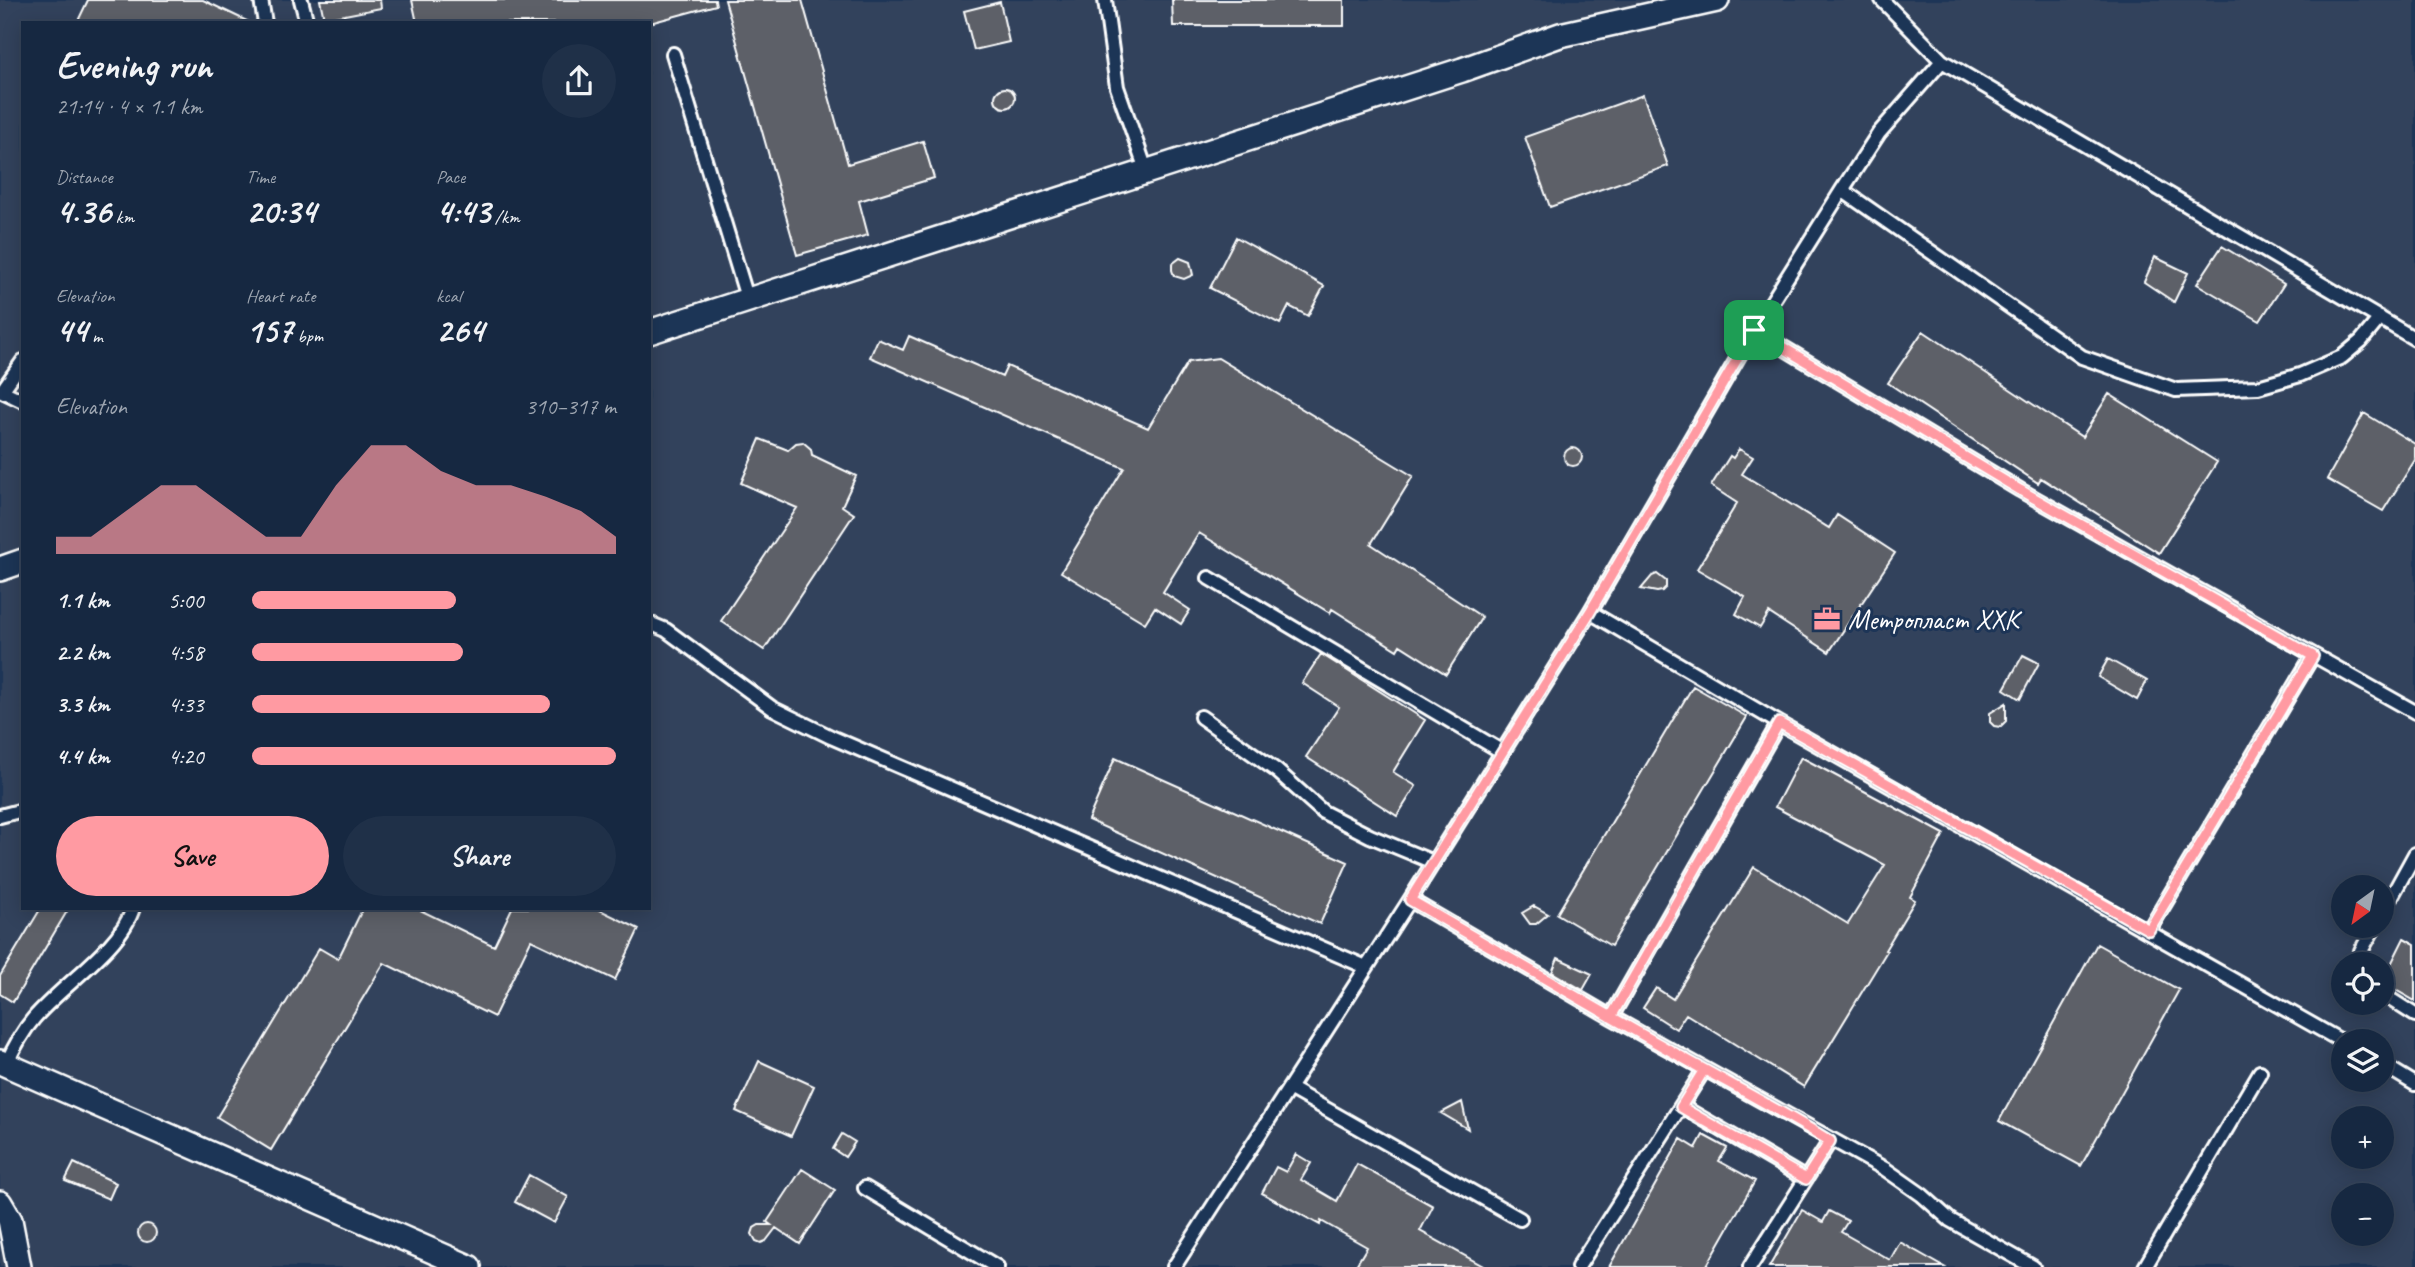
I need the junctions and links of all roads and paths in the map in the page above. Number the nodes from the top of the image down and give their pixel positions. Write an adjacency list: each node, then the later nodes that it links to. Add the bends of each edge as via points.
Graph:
1 (261, 0): 6 (lane)
2 (301, 0): 7 (lane)
3 (1105, 0): 10 (lane, via 1117,87)
4 (1717, 0): 10 (street, via 1560,35)
5 (1882, 0): 9 (lane)
6 (265, 21)
7 (306, 21)
8 (673, 54): 12 (lane)
9 (1942, 61): 11 (lane, via 1879,133); 13 (lane)
10 (1146, 170): 12 (street)
11 (1842, 190): 13 (lane, via 2082,357 2176,390 2258,387 2300,375 2342,357); 14 (lane)
12 (748, 300): 15 (street)
13 (2380, 318): 16 (lane)
14 (1754, 330): 23 (lane); 25 (lane, via 2020,490)
15 (651, 331)
16 (2415, 339)
17 (21, 364): 18 (lane)
18 (1, 391): 19 (lane)
19 (21, 400)
20 (21, 562): 21 (street)
21 (0, 569)
22 (1209, 578): 29 (lane)
23 (1590, 612): 28 (lane); 29 (lane)
24 (651, 624): 38 (lane, via 772,708 831,737)
25 (2313, 656): 26 (lane); 37 (lane)
26 (2415, 712)
27 (1201, 717): 33 (lane, via 1278,772 1323,812)
28 (1779, 723): 37 (lane); 41 (lane)
29 (1502, 751): 33 (lane)
30 (21, 811): 31 (lane)
31 (0, 817)
32 (2415, 854): 34 (lane)
33 (1433, 862): 35 (lane)
34 (2394, 892)
35 (1410, 900): 38 (lane); 41 (lane)
36 (132, 910): 43 (lane, via 116,938 36,1016)
37 (2149, 930): 42 (lane)
38 (1367, 967): 48 (lane)
39 (2394, 1002): 40 (lane)
40 (2415, 1015)
41 (1611, 1017): 44 (lane)
42 (2331, 1035)
43 (3, 1063): 56 (street)
44 (1704, 1070): 49 (lane); 50 (lane)
45 (2394, 1071): 47 (lane)
46 (2260, 1072): 62 (lane)
47 (2415, 1084)
48 (1289, 1088): 54 (lane); 58 (lane)
49 (1681, 1107): 51 (lane); 59 (lane)
50 (1830, 1141): 51 (lane); 61 (lane, via 1885,1169 1950,1220)
51 (1806, 1179): 60 (lane)
52 (864, 1188): 57 (lane)
53 (0, 1203): 55 (street, via 10,1220)
54 (1520, 1219)
55 (20, 1267)
56 (469, 1267)
57 (998, 1267)
58 (1174, 1267)
59 (1578, 1267)
60 (1751, 1267)
61 (2033, 1267)
62 (2146, 1267)

